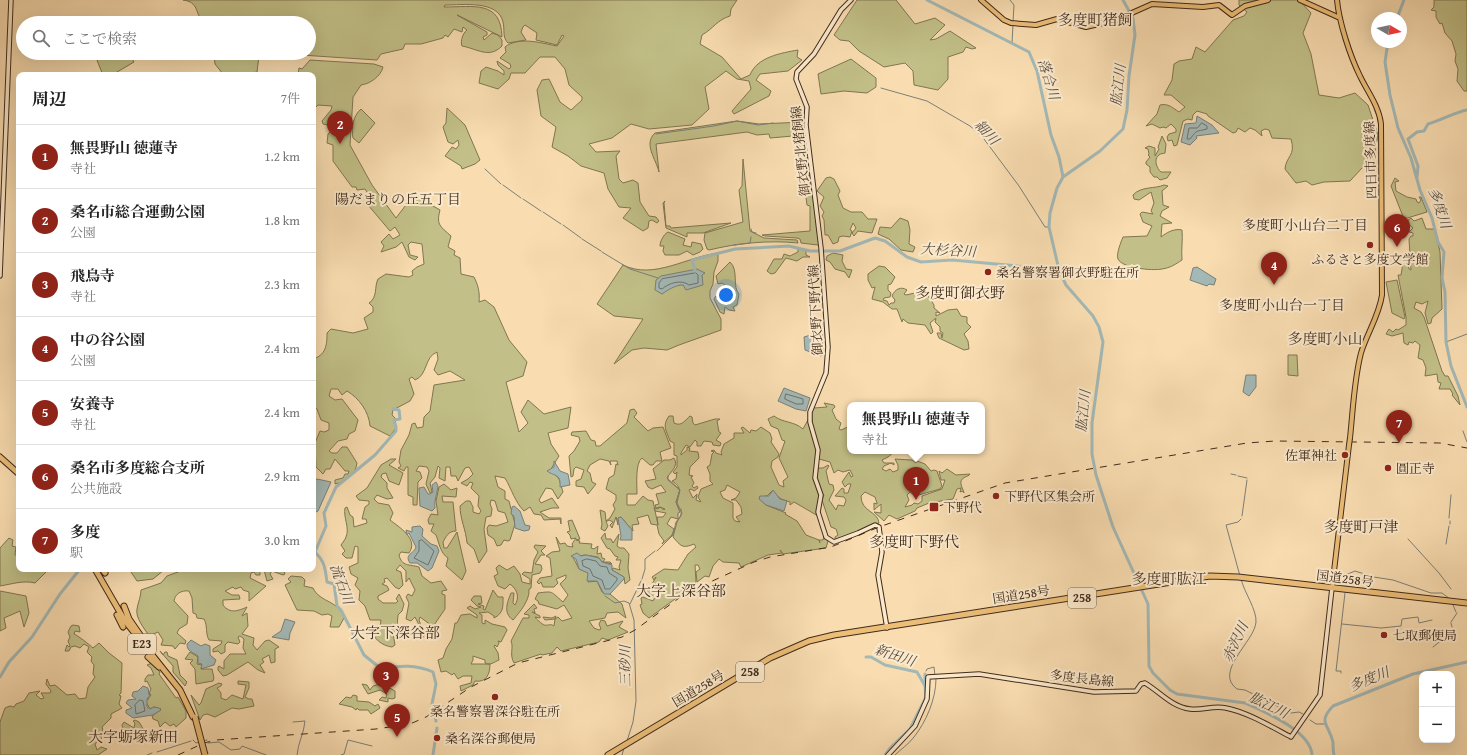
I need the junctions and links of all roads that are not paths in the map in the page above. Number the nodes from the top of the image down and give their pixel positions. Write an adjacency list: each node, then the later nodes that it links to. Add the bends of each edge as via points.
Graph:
1 (11, 0): 8 (main road)
2 (851, 0): 10 (main road, 御衣野北猪飼線, via 841,10 814,54 798,69 796,76 807,107 806,125)
3 (981, 0): 4 (main road, via 1004,20 1013,23 1036,25 1057,19 1086,27 1116,20 1152,4 1203,7 1219,5 1232,15 1245,6)
4 (1268, 0)
5 (1300, 0): 7 (main road)
6 (1337, 0): 7 (main road, 四日市多度線)
7 (1340, 18): 16 (main road, 四日市多度線, bridge, via 1357,70 1378,111 1381,124 1382,295 1358,364)
8 (6, 122): 9 (main road); 11 (main road)
9 (0, 233)
10 (821, 248): 21 (main road, 御衣野下野代線, via 828,359 826,373 810,408 818,450 815,478 821,495 818,512 826,537 834,542 878,526 882,546 878,575)
11 (0, 276)
12 (0, 458): 13 (highway)
13 (16, 473)
14 (101, 572): 17 (highway, E23)
15 (101, 572): 22 (highway, E23, via 126,620)
16 (1332, 589): 18 (highway, 国道258号 / 258); 21 (highway, 国道258号 / 258, via 1240,578 1196,578); 30 (main road, 多度長島線, via 1320,695 1292,736 1227,708 1210,706 1204,710 1176,705 1145,684 1141,684 1136,691 1097,692 980,674 928,678 927,699 915,726)
17 (109, 596): 20 (highway); 24 (highway, E23, via 131,631)
18 (1467, 604)
19 (124, 606): 22 (highway, via 129,619)
20 (123, 626)
21 (887, 628): 26 (highway, 国道258号 / 258, via 829,638 787,652)
22 (153, 653): 25 (highway, E23, via 182,689)
23 (148, 658): 24 (highway, via 166,673)
24 (180, 690): 25 (highway, E23)
25 (194, 717): 27 (highway, E23, bridge)
26 (625, 746): 28 (highway, 国道258号 / 258); 29 (highway, 国道258号 / 258)
27 (204, 755)
28 (608, 755)
29 (612, 755)
30 (888, 755)

